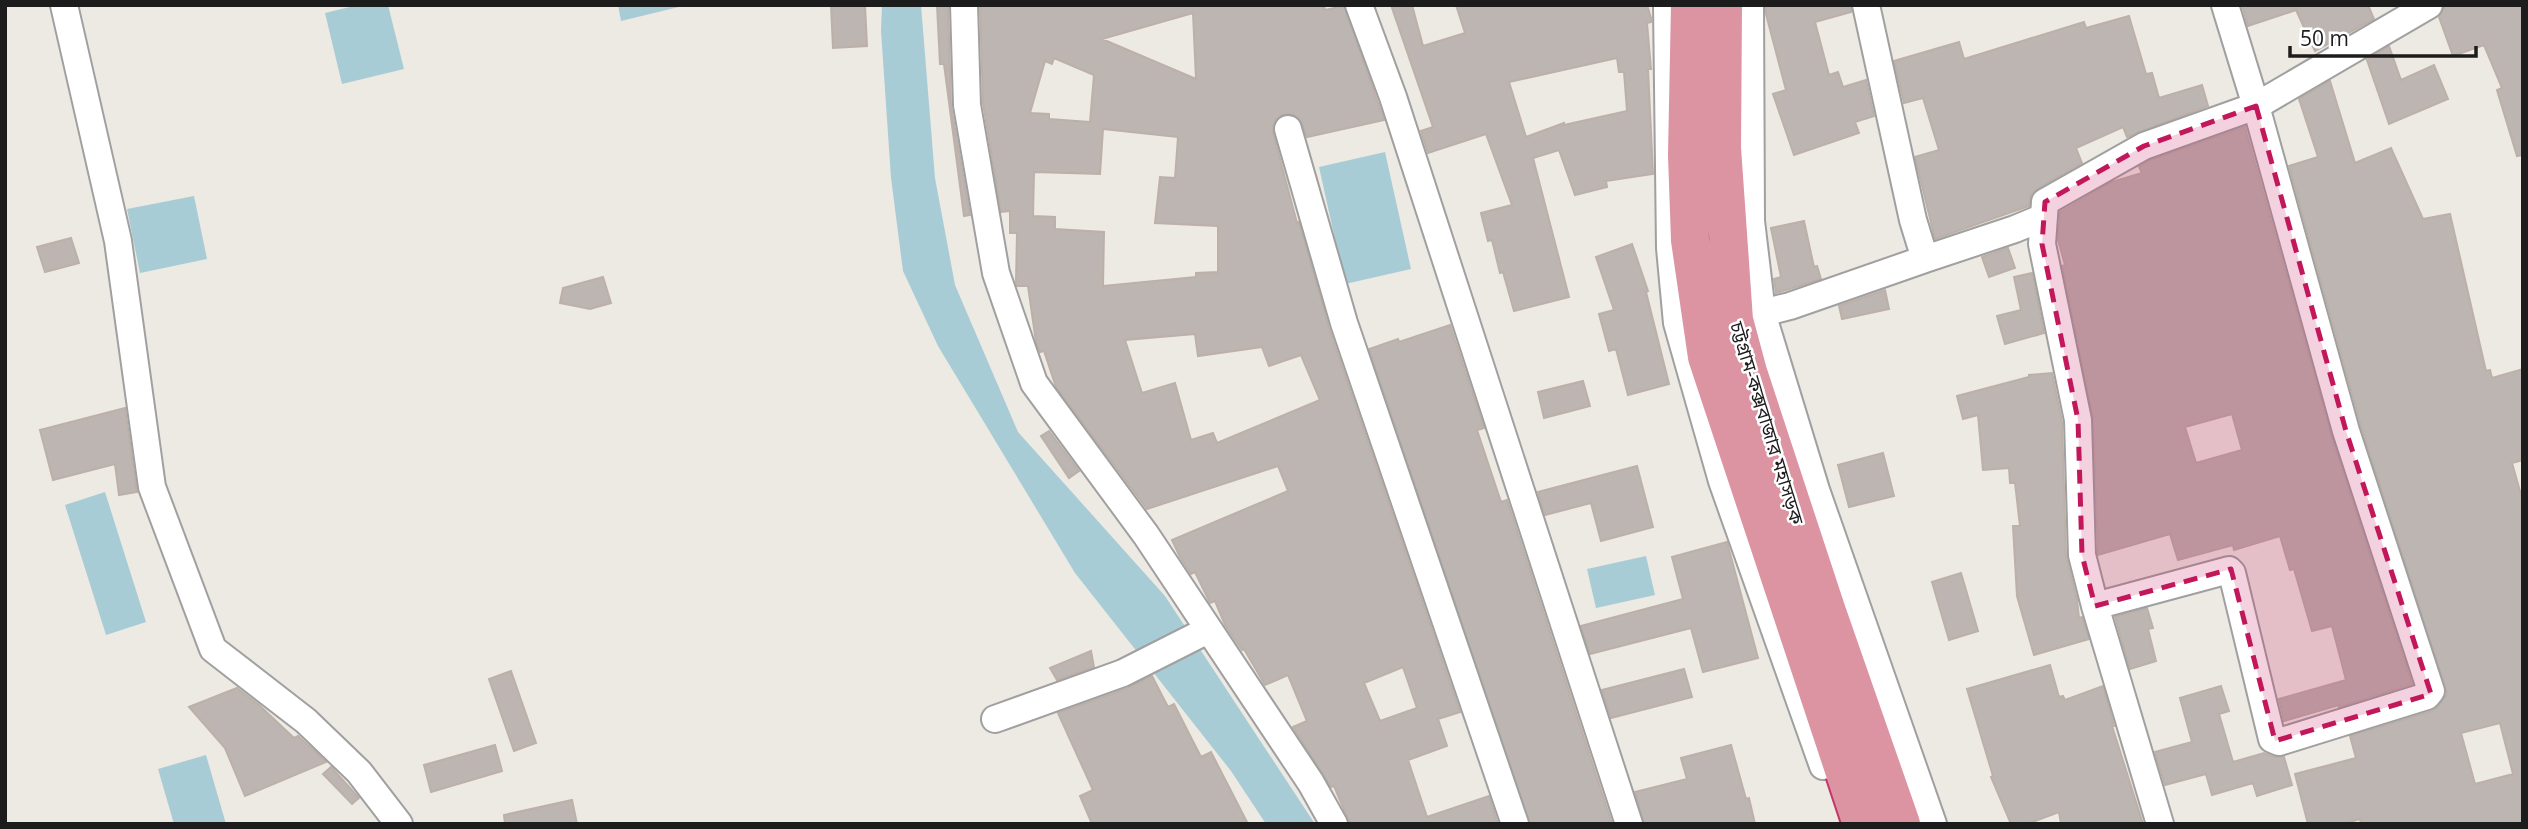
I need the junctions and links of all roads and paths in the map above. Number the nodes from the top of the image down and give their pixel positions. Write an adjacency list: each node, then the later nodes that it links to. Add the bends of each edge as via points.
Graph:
1 (64, 5): 17 (street, via 118,241 152,486 213,649 306,721 359,772)
2 (964, 5): 15 (street, via 967,105 996,273 1034,383 1146,535)
3 (1359, 5): 20 (street)
4 (1866, 5): 12 (street)
5 (2225, 5): 8 (street)
6 (2429, 5): 8 (street)
7 (1710, 13): 9 (highway, চট্টগ্রাম-কক্সবাজার মহাসড়ক); 21 (street, via 1667,141 1677,323 1722,481); 22 (highway, চট্টগ্রাম-কক্সবাজার মহাসড়ক, via 1687,155 1690,240 1707,357)
8 (2256, 106): 11 (street, via 2144,146 2045,202); 14 (street, via 2346,431 2431,694 2275,741 2229,570)
9 (1737, 113): 13 (street); 23 (highway, চট্টগ্রাম-কক্সবাজার মহাসড়ক, via 1722,148 1734,320 1826,609)
10 (1288, 129): 19 (street, via 1344,323)
11 (2044, 217): 12 (street); 14 (street, via 2042,244 2078,420 2082,555)
12 (1925, 259): 13 (street)
13 (1762, 313): 24 (street, via 1816,489)
14 (2095, 606): 25 (street)
15 (1202, 633): 16 (street, via 1134,668); 18 (street, via 1311,783)
16 (995, 719)
17 (399, 824)
18 (1334, 824)
19 (1515, 824)
20 (1629, 824)
21 (1843, 824)
22 (1862, 824)
23 (1901, 824)
24 (1933, 824)
25 (2160, 824)

